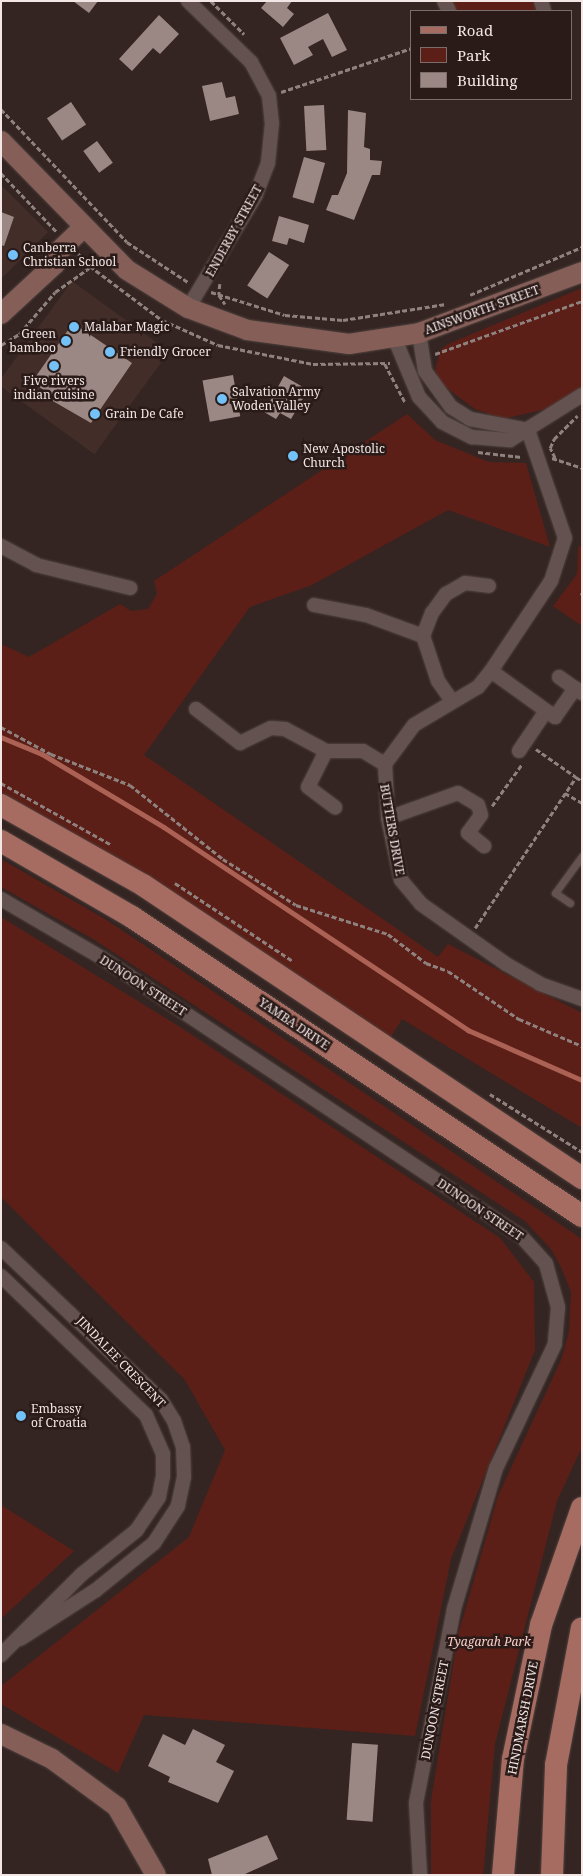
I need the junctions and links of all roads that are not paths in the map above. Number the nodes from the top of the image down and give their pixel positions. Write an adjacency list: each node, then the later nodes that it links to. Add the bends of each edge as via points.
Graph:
1 (188, 1): 5 (street, ENDERBY STREET, via 251,62 269,96 272,123 268,163 256,195)
2 (1, 141): 3 (street, AINSWORTH STREET)
3 (88, 234): 5 (street, AINSWORTH STREET, via 127,270); 6 (street, via 65,263 55,264)
4 (582, 272): 7 (street, AINSWORTH STREET)
5 (188, 308): 8 (street, AINSWORTH STREET, via 247,330 296,340 349,344)
6 (1, 314)
7 (419, 333): 8 (street, AINSWORTH STREET); 10 (street, via 425,371 451,407 470,419 511,423)
8 (394, 337): 10 (street, via 410,383 442,422 490,441 510,440)
9 (582, 395): 10 (street)
10 (528, 430): 16 (street, via 563,522 564,551 551,581)
11 (1, 546): 13 (street, via 36,565)
12 (489, 586): 15 (street, via 465,583 446,594)
13 (130, 588)
14 (314, 605): 15 (street, via 366,615)
15 (423, 636): 19 (street, via 438,681)
16 (491, 671): 19 (street, via 478,687); 21 (street)
17 (559, 677): 18 (street)
18 (578, 691): 21 (street, via 555,717)
19 (452, 701): 24 (street, via 414,726)
20 (196, 709): 23 (street, via 240,743 271,728 285,729)
21 (546, 711): 22 (street)
22 (522, 746)
23 (326, 751): 24 (street, via 363,751); 26 (street, via 308,787)
24 (385, 764): 27 (street, BUTTERS DRIVE)
25 (1, 805): 34 (main road, via 143,885)
26 (335, 808)
27 (388, 818): 29 (street, via 458,793 478,805 481,815 468,833); 33 (street, BUTTERS DRIVE, via 401,880 408,892 468,937 540,984)
28 (1, 841): 35 (main road, YAMBA DRIVE, via 132,917)
29 (484, 846)
30 (582, 856): 32 (lane, via 555,893)
31 (1, 899): 44 (street, DUNOON STREET, via 102,958 522,1237 546,1264 558,1307 555,1344 496,1468 454,1609 416,1803)
32 (570, 903)
33 (582, 999)
34 (582, 1178)
35 (582, 1216)
36 (1, 1248): 40 (street, JINDALEE CRESCENT, via 161,1400 174,1421 183,1447 184,1477 178,1506 154,1543 96,1590)
37 (1, 1276): 40 (street, JINDALEE CRESCENT, via 146,1415 163,1454 162,1483 150,1515)
38 (582, 1508): 45 (main road, HINDMARSH DRIVE, via 541,1625 513,1758)
39 (582, 1628): 46 (main road, via 556,1765)
40 (20, 1639): 41 (street, JINDALEE CRESCENT)
41 (1, 1655)
42 (1, 1734): 43 (street, via 52,1759 117,1807)
43 (156, 1875)
44 (420, 1875)
45 (503, 1875)
46 (552, 1875)

